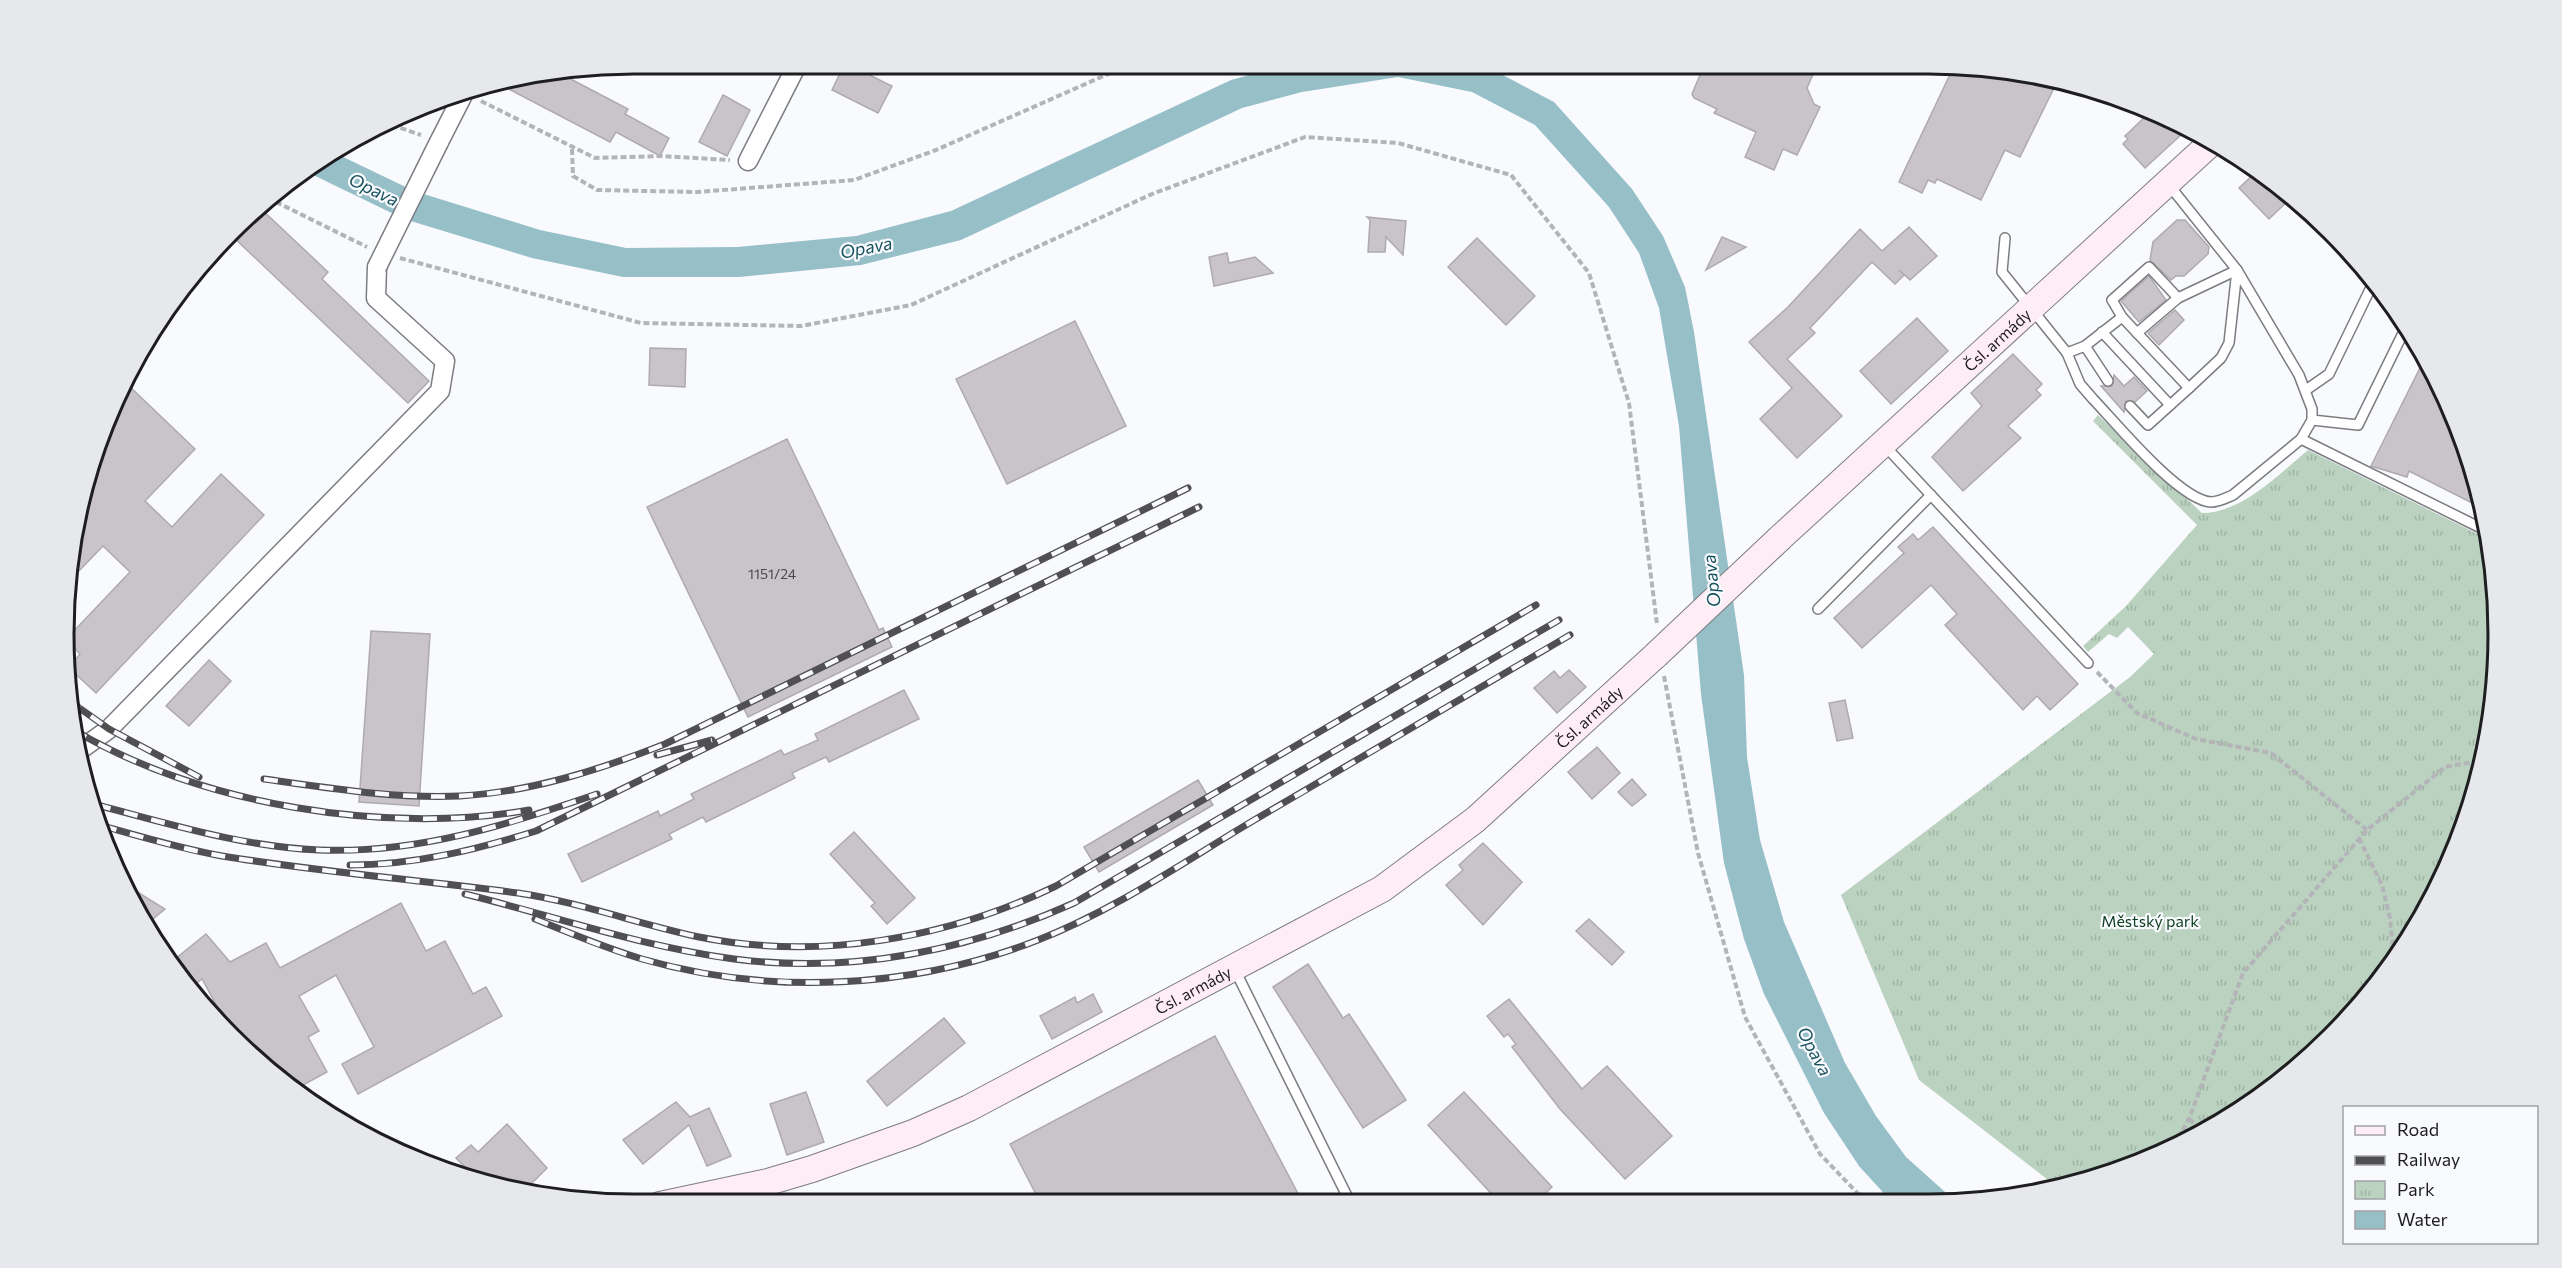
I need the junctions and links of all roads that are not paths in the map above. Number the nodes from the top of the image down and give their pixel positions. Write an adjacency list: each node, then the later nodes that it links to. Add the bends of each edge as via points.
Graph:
1 (792, 74): 4 (street)
2 (460, 101): 29 (street, bridge, via 381,258 376,298 445,361 440,391 108,729)
3 (2205, 147): 5 (main road, Čsl. armády)
4 (748, 161)
5 (2167, 183): 7 (lane); 10 (main road, Čsl. armády)
6 (2004, 238): 10 (lane, via 2002,272)
7 (2238, 270): 9 (lane); 18 (lane, via 2229,343 2221,358); 19 (lane)
8 (2370, 289): 19 (lane, via 2329,374)
9 (2178, 298): 11 (lane, via 2149,267 2112,300); 13 (lane)
10 (2030, 310): 16 (lane); 24 (main road, Čsl. armády)
11 (2122, 317): 12 (lane); 13 (lane)
12 (2102, 333): 15 (lane); 20 (lane)
13 (2137, 333): 18 (lane)
14 (2402, 335): 22 (lane, via 2358,425)
15 (2085, 346): 16 (lane); 17 (lane)
16 (2067, 353): 23 (lane, via 2080,384 2093,399 2177,486 2199,499 2222,500 2233,495)
17 (2108, 381)
18 (2189, 388): 20 (lane)
19 (2306, 390): 22 (lane)
20 (2170, 405): 21 (lane, via 2148,425)
21 (2130, 406)
22 (2312, 420): 23 (lane)
23 (2301, 439): 26 (lane)
24 (1883, 444): 25 (lane); 30 (main road, Čsl. armády, bridge, via 1476,820 1382,889)
25 (1931, 495): 27 (lane); 28 (lane)
26 (2478, 527)
27 (1818, 609)
28 (2088, 663)
29 (85, 746)
30 (1233, 968): 31 (main road, Čsl. armády, via 969,1108 912,1133 768,1182); 32 (lane)
31 (712, 1194)
32 (1346, 1194)

